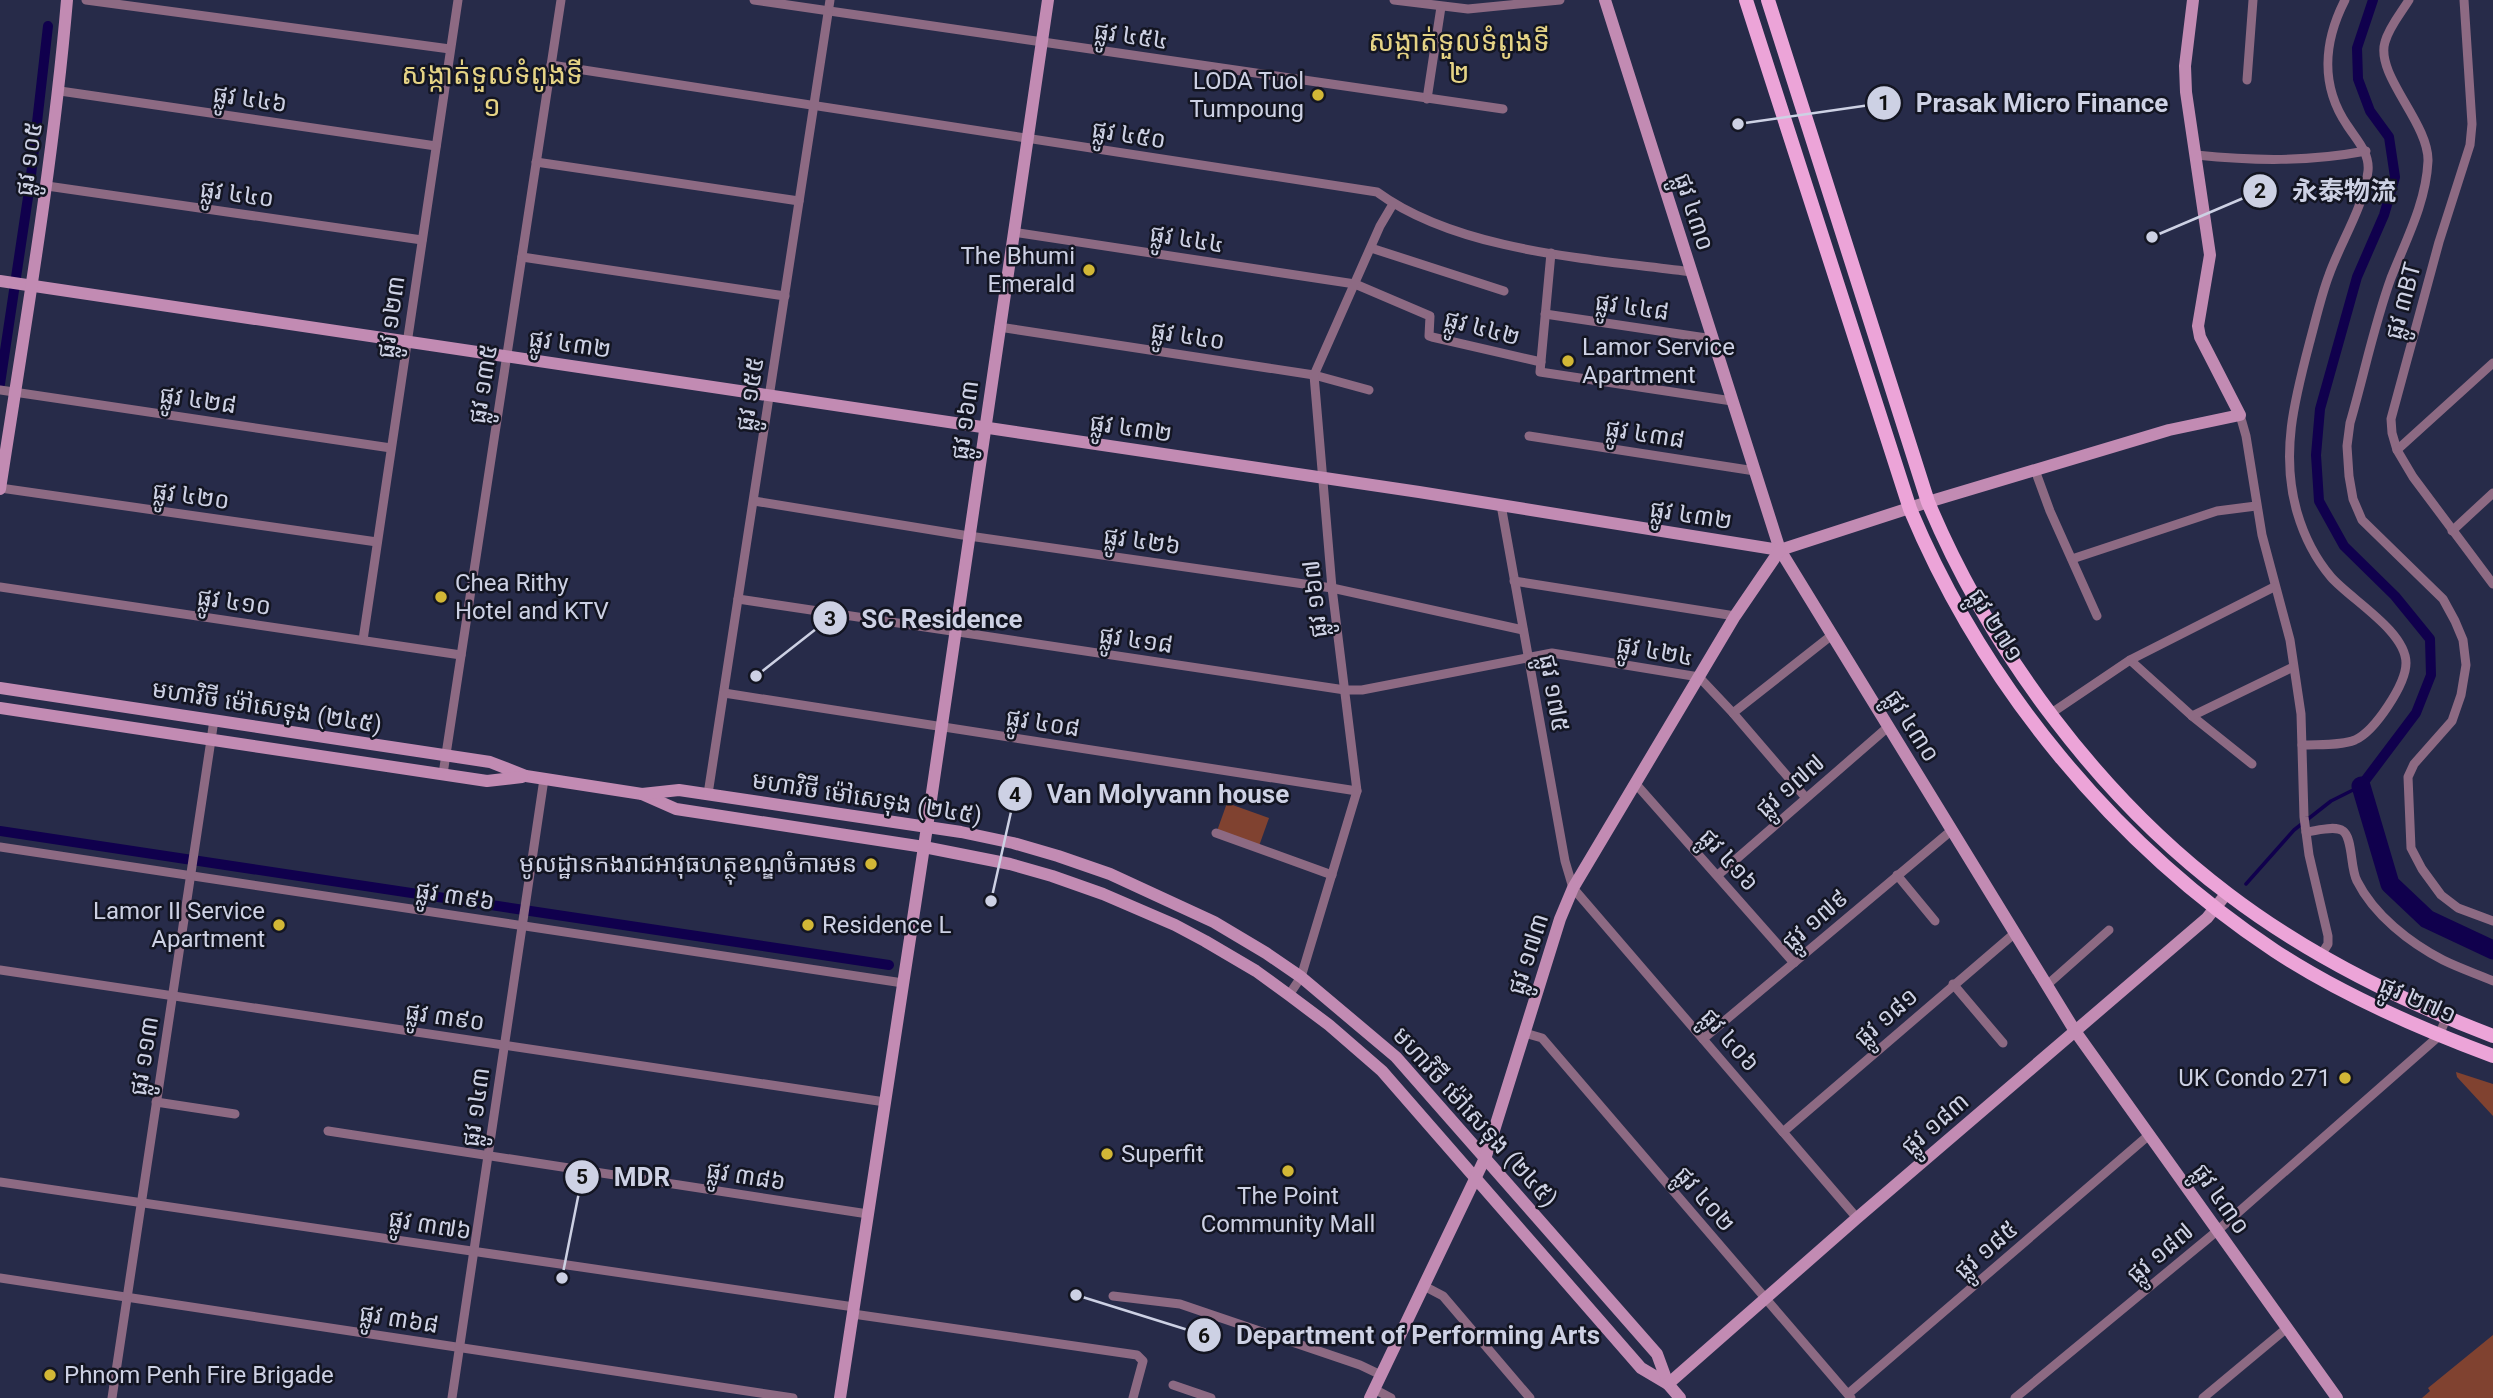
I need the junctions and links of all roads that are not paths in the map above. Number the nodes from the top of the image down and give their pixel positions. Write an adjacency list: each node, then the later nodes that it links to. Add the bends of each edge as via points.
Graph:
1 (67, 0): 24 (street, ផ្លូវ ១០៥)
2 (86, 0): 21 (street)
3 (458, 0): 21 (street, ផ្លូវ ១២៣)
4 (561, 0): 22 (street, ផ្លូវ ១៣៥)
5 (754, 0): 19 (street, ផ្លូវ ៤៥៤)
6 (830, 0): 19 (street, ផ្លូវ ១៥៥)
7 (1048, 0): 20 (street, ផ្លូវ ១៦៣)
8 (1394, 0): 18 (street)
9 (1560, 0): 18 (street, via 1505,7)
10 (1605, 0): 41 (street, ផ្លូវ ៤៣០)
11 (1746, 0): 73 (main road, ផ្លូវ ២៧១)
12 (1769, 0): 70 (main road, ផ្លូវ ២៧១)
13 (2193, 0): 31 (street, via 2185,66)
14 (2253, 0): 23 (street)
15 (2345, 0): 30 (street, via 2328,45 2330,88)
16 (2409, 0): 134 (street, via 2383,53 2426,147 2426,177 2350,423 2349,476 2362,520 2443,599 2463,640 2466,665 2452,720 2414,764 2408,778 2411,848 2441,895 2458,908)
17 (2464, 0): 63 (street, ផ្លូវ ៣BT, via 2470,145 2391,419)
18 (1441, 7): 25 (street)
19 (828, 12): 20 (street, ផ្លូវ ៤៥៤); 26 (street, ផ្លូវ ១៥៥)
20 (1042, 43): 25 (street, ផ្លូវ ៤៥៤); 28 (street, ផ្លូវ ១៦៣)
21 (450, 49): 29 (street, ផ្លូវ ១២៣)
22 (551, 65): 26 (street, ផ្លូវ ៤៥០); 32 (street, ផ្លូវ ១៣៥)
23 (2247, 80)
24 (60, 91): 29 (street, ផ្លូវ ៤៤៦); 33 (street, ផ្លូវ ១០៥)
25 (1427, 99): 27 (street, ផ្លូវ ៤៥៤)
26 (814, 105): 28 (street, ផ្លូវ ៤៥០); 34 (street, ផ្លូវ ១៥៥)
27 (1503, 109)
28 (1027, 138): 35 (street, ផ្លូវ ៤៥០, via 1377,192); 36 (street, ផ្លូវ ១៦៣)
29 (436, 146): 37 (street, ផ្លូវ ១២៣)
30 (2365, 151): 31 (street, via 2290,160); 107 (street, via 2369,169 2364,189 2328,277 2296,393 2288,472 2309,546 2332,578 2389,631 2406,661 2395,694 2356,740)
31 (2196, 155): 59 (street, via 2210,255 2197,326)
32 (537, 162): 34 (street); 40 (street, ផ្លូវ ១៣៥)
33 (47, 186): 37 (street, ផ្លូវ ៤៤០); 44 (street, ផ្លូវ ១០៥)
34 (799, 201): 46 (street, ផ្លូវ ១៥៥)
35 (1393, 204): 38 (street); 39 (street, ផ្លូវ ៤៥០, via 1440,225)
36 (1013, 232): 43 (street, ផ្លូវ ៤៤៤); 48 (street, ផ្លូវ ១៦៣)
37 (422, 240): 50 (street, ផ្លូវ ១២៣)
38 (1371, 248): 43 (street); 45 (street)
39 (1551, 253): 41 (street, ផ្លូវ ៤៥០); 47 (street)
40 (522, 257): 46 (street); 51 (street, ផ្លូវ ១៣៥)
41 (1692, 272): 49 (street, ផ្លូវ ៤៣០)
42 (3, 281): 44 (street, ផ្លូវ ៤៣២)
43 (1355, 284): 53 (street, ផ្លូវ ៤៤២, via 1430,316 1429,335 1433,337); 54 (street)
44 (28, 285): 50 (street, ផ្លូវ ៤៣២); 56 (street, ផ្លូវ ១០៥)
45 (1504, 291)
46 (785, 296): 57 (street, ផ្លូវ ១៥៥)
47 (1545, 314): 49 (street, ផ្លូវ ៤៤៨); 53 (street)
48 (999, 327): 54 (street, ផ្លូវ ៤៤០); 60 (street, ផ្លូវ ១៦៣)
49 (1713, 339): 58 (street, ផ្លូវ ៤៣០)
50 (407, 341): 51 (street, ផ្លូវ ៤៣២); 62 (street, ផ្លូវ ១២៣)
51 (507, 356): 57 (street, ផ្លូវ ៤៣២); 91 (street, ផ្លូវ ១៣៥)
52 (2493, 363): 63 (street)
53 (1541, 367): 58 (street, ផ្លូវ ៤៤២)
54 (1314, 375): 55 (street, ផ្លូវ ៤៤០); 66 (street, ផ្លូវ ១៦៧)
55 (1369, 390)
56 (7, 391): 62 (street, ផ្លូវ ៤២៨); 67 (street, ផ្លូវ ១០៥)
57 (769, 395): 60 (street, ផ្លូវ ៤៣២); 69 (street, ផ្លូវ ១៥៥)
58 (1732, 401): 65 (street, ផ្លូវ ៤៣០)
59 (2240, 415): 64 (street, ផ្លូវ ៤៣២, via 2169,430); 72 (street)
60 (985, 427): 66 (street, ផ្លូវ ៤៣២); 75 (street, ផ្លូវ ១៦៣)
61 (1529, 436): 65 (street, ផ្លូវ ៤៣៨)
62 (391, 448): 76 (street, ផ្លូវ ១២៣)
63 (2397, 450): 74 (street, ផ្លូវ ៣BT)
64 (2035, 470): 70 (street, ផ្លូវ ៤៣២); 78 (street)
65 (1755, 471): 77 (street, ផ្លូវ ៤៣០)
66 (1325, 478): 71 (street, ផ្លូវ ៤៣២); 83 (street, ផ្លូវ ១៦៧)
67 (0, 489): 76 (street, ផ្លូវ ៤២០)
68 (2493, 494): 74 (street)
69 (754, 501): 75 (street, ផ្លូវ ៤២៦); 84 (street, ផ្លូវ ១៥៥)
70 (1927, 502): 73 (street, ផ្លូវ ៤៣២); 101 (main road, ផ្លូវ ២៧១, via 1976,602)
71 (1501, 505): 77 (street, ផ្លូវ ៤៣២); 79 (street, ផ្លូវ ១៧៥)
72 (2256, 506): 78 (street, via 2217,511); 82 (street)
73 (1910, 509): 77 (street, ផ្លូវ ៤៣២); 132 (main road, ផ្លូវ ២៧១, via 1958,609 2035,724 2101,804)
74 (2452, 531): 80 (street, ផ្លូវ ៣BT)
75 (969, 536): 83 (street, ផ្លូវ ៤២៦); 88 (street, ផ្លូវ ១៦៣)
76 (377, 542): 90 (street, ផ្លូវ ១២៣)
77 (1780, 550): 85 (street, ផ្លូវ ១៧៣); 89 (street, ផ្លូវ ៤៣០)
78 (2072, 559): 86 (street)
79 (1514, 581): 85 (street); 87 (street, ផ្លូវ ១៧៥)
80 (2493, 584)
81 (0, 587): 90 (street, ផ្លូវ ៤១០)
82 (2274, 587): 93 (street); 94 (street)
83 (1332, 588): 87 (street, ផ្លូវ ៤២៦); 97 (street, ផ្លូវ ១៦៧)
84 (738, 599): 88 (street, ផ្លូវ ៤១៨); 98 (street, ផ្លូវ ១៥៥)
85 (1735, 616): 95 (street, ផ្លូវ ១៧៣)
86 (2097, 616)
87 (1523, 630): 92 (street, ផ្លូវ ១៧៥)
88 (955, 633): 97 (street, ផ្លូវ ៤១៨); 104 (street, ផ្លូវ ១៦៣)
89 (1832, 635): 100 (street); 105 (street, ផ្លូវ ៤៣០)
90 (363, 640): 91 (street, ផ្លូវ ៤១០)
91 (461, 654): 108 (street, ផ្លូវ ១៣៥)
92 (1528, 656): 95 (street, ផ្លូវ ៤២៤, via 1552,653); 97 (street, ផ្លូវ ៤១៨); 130 (street, ផ្លូវ ១៧៥)
93 (2130, 660): 101 (street); 102 (street)
94 (2293, 667): 102 (street); 107 (street)
95 (1699, 677): 100 (street, ផ្លូវ ៤២៤); 113 (street, ផ្លូវ ១៧៣)
96 (0, 688): 103 (street, មហាវិថី ម៉ៅសេទុង (២៤៥))
97 (1345, 690): 114 (street, ផ្លូវ ១៦៧)
98 (724, 693): 104 (street, ផ្លូវ ៤០៨); 116 (street, ផ្លូវ ១៥៥)
99 (0, 708): 106 (street, មហាវិថី ម៉ៅសេទុង (២៤៥))
100 (1733, 713): 117 (street, ផ្លូវ ៤២៤)
101 (2050, 714): 131 (main road, ផ្លូវ ២៧១, via 2123,799)
102 (2192, 716): 109 (street)
103 (214, 720): 106 (street, ផ្លូវ ១១៣); 108 (street, មហាវិថី ម៉ៅសេទុង (២៤៥))
104 (942, 727): 114 (street, ផ្លូវ ៤០៨); 118 (street, ផ្លូវ ១៦៣)
105 (1888, 727): 117 (street, ផ្លូវ ១៧៧); 119 (street, ផ្លូវ ៤៣០)
106 (211, 740): 110 (street, មហាវិថី ម៉ៅសេទុង (២៤៥)); 125 (street, ផ្លូវ ១១៣)
107 (2302, 745): 120 (street)
108 (446, 755): 110 (street, ផ្លូវ ១៣៥); 111 (street, មហាវិថី ម៉ៅសេទុង (២៤៥), via 490,762)
109 (2252, 764)
110 (443, 774): 111 (street, មហាវិថី ម៉ៅសេទុង (២៤៥), via 487,781)
111 (526, 776): 112 (street, មហាវិថី ម៉ៅសេទុង (២៤៥))
112 (544, 779): 115 (street, មហាវិថី ម៉ៅសេទុង (២៤៥)); 135 (street, ផ្លូវ ១៤៣)
113 (1635, 783): 127 (street, ផ្លូវ ៤១៦); 130 (street, ផ្លូវ ១៧៣)
114 (1357, 791): 126 (street, ផ្លូវ ១៦៧)
115 (642, 794): 116 (street, មហាវិថី ម៉ៅសេទុង (២៤៥), via 679,790); 123 (street, មហាវិថី ម៉ៅសេទុង (២៤៥), via 676,809)
116 (708, 794): 118 (street, មហាវិថី ម៉ៅសេទុង (២៤៥))
117 (1806, 798): 127 (street, ផ្លូវ ១៧៧)
118 (927, 827): 123 (street, ផ្លូវ ១៦៣); 124 (street, មហាវិថី ម៉ៅសេទុង (២៤៥))
119 (1952, 830): 128 (street, ផ្លូវ ១៧៩); 137 (street, ផ្លូវ ៤៣០)
120 (2306, 830): 138 (street, via 2328,936); 142 (street, via 2338,828 2346,832 2356,880 2395,927 2444,961)
121 (1216, 833): 126 (street)
122 (0, 847): 125 (street, ផ្លូវ ៣៩៦)
123 (924, 847): 129 (street, មហាវិថី ម៉ៅសេទុង (២៤៥)); 143 (street, ផ្លូវ ១៦៣)
124 (1058, 856): 129 (street); 141 (street, មហាវិថី ម៉ៅសេទុង (២៤៥), via 1185,907)
125 (191, 871): 135 (street, ផ្លូវ ៣៩៦); 147 (street, ផ្លូវ ១១៣)
126 (1332, 875): 141 (street, ផ្លូវ ១៦៧)
127 (1717, 875): 139 (street, ផ្លូវ ៤១៦)
128 (1897, 875): 133 (street); 139 (street, ផ្លូវ ១៧៩)
129 (1052, 876): 146 (street, មហាវិថី ម៉ៅសេទុង (២៤៥), via 1175,925)
130 (1573, 888): 150 (street, ផ្លូវ ១៧៣); 153 (street, ផ្លូវ ៤០៦)
131 (2227, 893): 132 (street, ផ្លូវ ១៨៣); 138 (main road, ផ្លូវ ២៧១)
132 (2215, 908): 149 (street, ផ្លូវ ១៨៣); 151 (main road, ផ្លូវ ២៧១, via 2277,952)
133 (1935, 921)
134 (2493, 921)
135 (522, 926): 143 (street, ផ្លូវ ៣៩៦); 155 (street, ផ្លូវ ១៤៣)
136 (2109, 930): 145 (street)
137 (2015, 933): 144 (street, ផ្លូវ ១៨១); 145 (street, ផ្លូវ ៤៣០)
138 (2321, 955): 148 (main road, ផ្លូវ ២៧១)
139 (1794, 963): 153 (street, ផ្លូវ ១៧៩)
140 (0, 970): 147 (street, ផ្លូវ ៣៩០)
141 (1301, 977): 146 (street, ផ្លូវ ១៦៧); 164 (street, មហាវិថី ម៉ៅសេទុង (២៤៥), via 1396,1057)
142 (2493, 981)
143 (903, 983): 157 (street, ផ្លូវ ១៦៣)
144 (1953, 984): 154 (street); 161 (street, ផ្លូវ ១៨១)
145 (2047, 985): 149 (street, ផ្លូវ ៤៣០)
146 (1289, 995): 165 (street, មហាវិថី ម៉ៅសេទុង (២៤៥), via 1382,1071)
147 (173, 996): 155 (street, ផ្លូវ ៣៩០); 158 (street, ផ្លូវ ១១៣)
148 (2446, 1018): 151 (street, ផ្លូវ ១៨៧); 152 (main road, ផ្លូវ ២៧១)
149 (2075, 1031): 162 (street, ផ្លូវ ៤៣០); 169 (street, ផ្លូវ ១៨៣)
150 (1525, 1033): 164 (street, ផ្លូវ ១៧៣); 178 (street, ផ្លូវ ៤០២, via 1542,1038)
151 (2439, 1036): 156 (main road, ផ្លូវ ២៧១); 170 (street, ផ្លូវ ១៨៧)
152 (2493, 1036)
153 (1703, 1039): 161 (street, ផ្លូវ ៤០៦)
154 (2003, 1043)
155 (504, 1045): 157 (street, ផ្លូវ ៣៩០); 163 (street, ផ្លូវ ១៤៣)
156 (2493, 1056)
157 (885, 1101): 168 (street, ផ្លូវ ១៦៣)
158 (156, 1102): 159 (street); 167 (street, ផ្លូវ ១១៣)
159 (234, 1114)
160 (328, 1131): 163 (street, ផ្លូវ ៣៨៦)
161 (1783, 1132): 169 (street, ផ្លូវ ៤០៦)
162 (2149, 1135): 170 (street, ផ្លូវ ៤៣០); 186 (street, ផ្លូវ ១៨៥)
163 (488, 1156): 168 (street, ផ្លូវ ៣៨៦); 172 (street, ផ្លូវ ១៤៣)
164 (1486, 1156): 165 (street, ផ្លូវ ១៧៣); 171 (street, មហាវិថី ម៉ៅសេទុង (២៤៥))
165 (1475, 1178): 173 (street, មហាវិថី ម៉ៅសេទុង (២៤៥)); 175 (street, ផ្លូវ ១៧៣)
166 (0, 1182): 167 (street, ផ្លូវ ៣៧៦)
167 (142, 1202): 172 (street, ផ្លូវ ៣៧៦); 177 (street, ផ្លូវ ១១៣)
168 (868, 1214): 179 (street, ផ្លូវ ១៦៣)
169 (1857, 1218): 178 (street, ផ្លូវ ១៨៣)
170 (2217, 1231): 180 (street, ផ្លូវ ៤៣០); 196 (street, ផ្លូវ ១៨៧)
171 (1565, 1248): 173 (street); 183 (street, មហាវិថី ម៉ៅសេទុង (២៤៥), via 1657,1354)
172 (474, 1251): 179 (street, ផ្លូវ ៣៧៦); 181 (street, ផ្លូវ ១៤៣)
173 (1549, 1262): 183 (street, មហាវិថី ម៉ៅសេទុង (២៤៥), via 1641,1368)
174 (0, 1278): 177 (street, ផ្លូវ ៣៦៨)
175 (1424, 1286): 182 (street, ផ្លូវ ១៧៣); 194 (street, via 1443,1296)
176 (1112, 1296): 182 (street, via 1180,1304)
177 (127, 1297): 181 (street, ផ្លូវ ៣៦៨); 187 (street, ផ្លូវ ១១៣)
178 (1765, 1298): 183 (street, ផ្លូវ ១៨៣); 186 (street, ផ្លូវ ៤០២)
179 (853, 1310): 190 (street, ផ្លូវ ១៦៣); 191 (street, ផ្លូវ ៣៧៦, via 1137,1355 1143,1361)
180 (2287, 1328): 197 (street); 198 (street, ផ្លូវ ៤៣០)
181 (459, 1347): 188 (street, ផ្លូវ ១៤៣); 189 (street, ផ្លូវ ៣៦៨)
182 (1381, 1375): 185 (street, ផ្លូវ ១៧៣)
183 (1668, 1384): 195 (street, មហាវិថី ម៉ៅសេទុង (២៤៥))
184 (1173, 1385): 192 (street)
185 (1372, 1393): 193 (street)
186 (1850, 1396)
187 (112, 1398)
188 (452, 1398)
189 (793, 1398)
190 (840, 1398)
191 (1133, 1398)
192 (1211, 1398)
193 (1391, 1398)
194 (1530, 1398)
195 (1680, 1398)
196 (2015, 1398)
197 (2203, 1398)
198 (2337, 1398)

